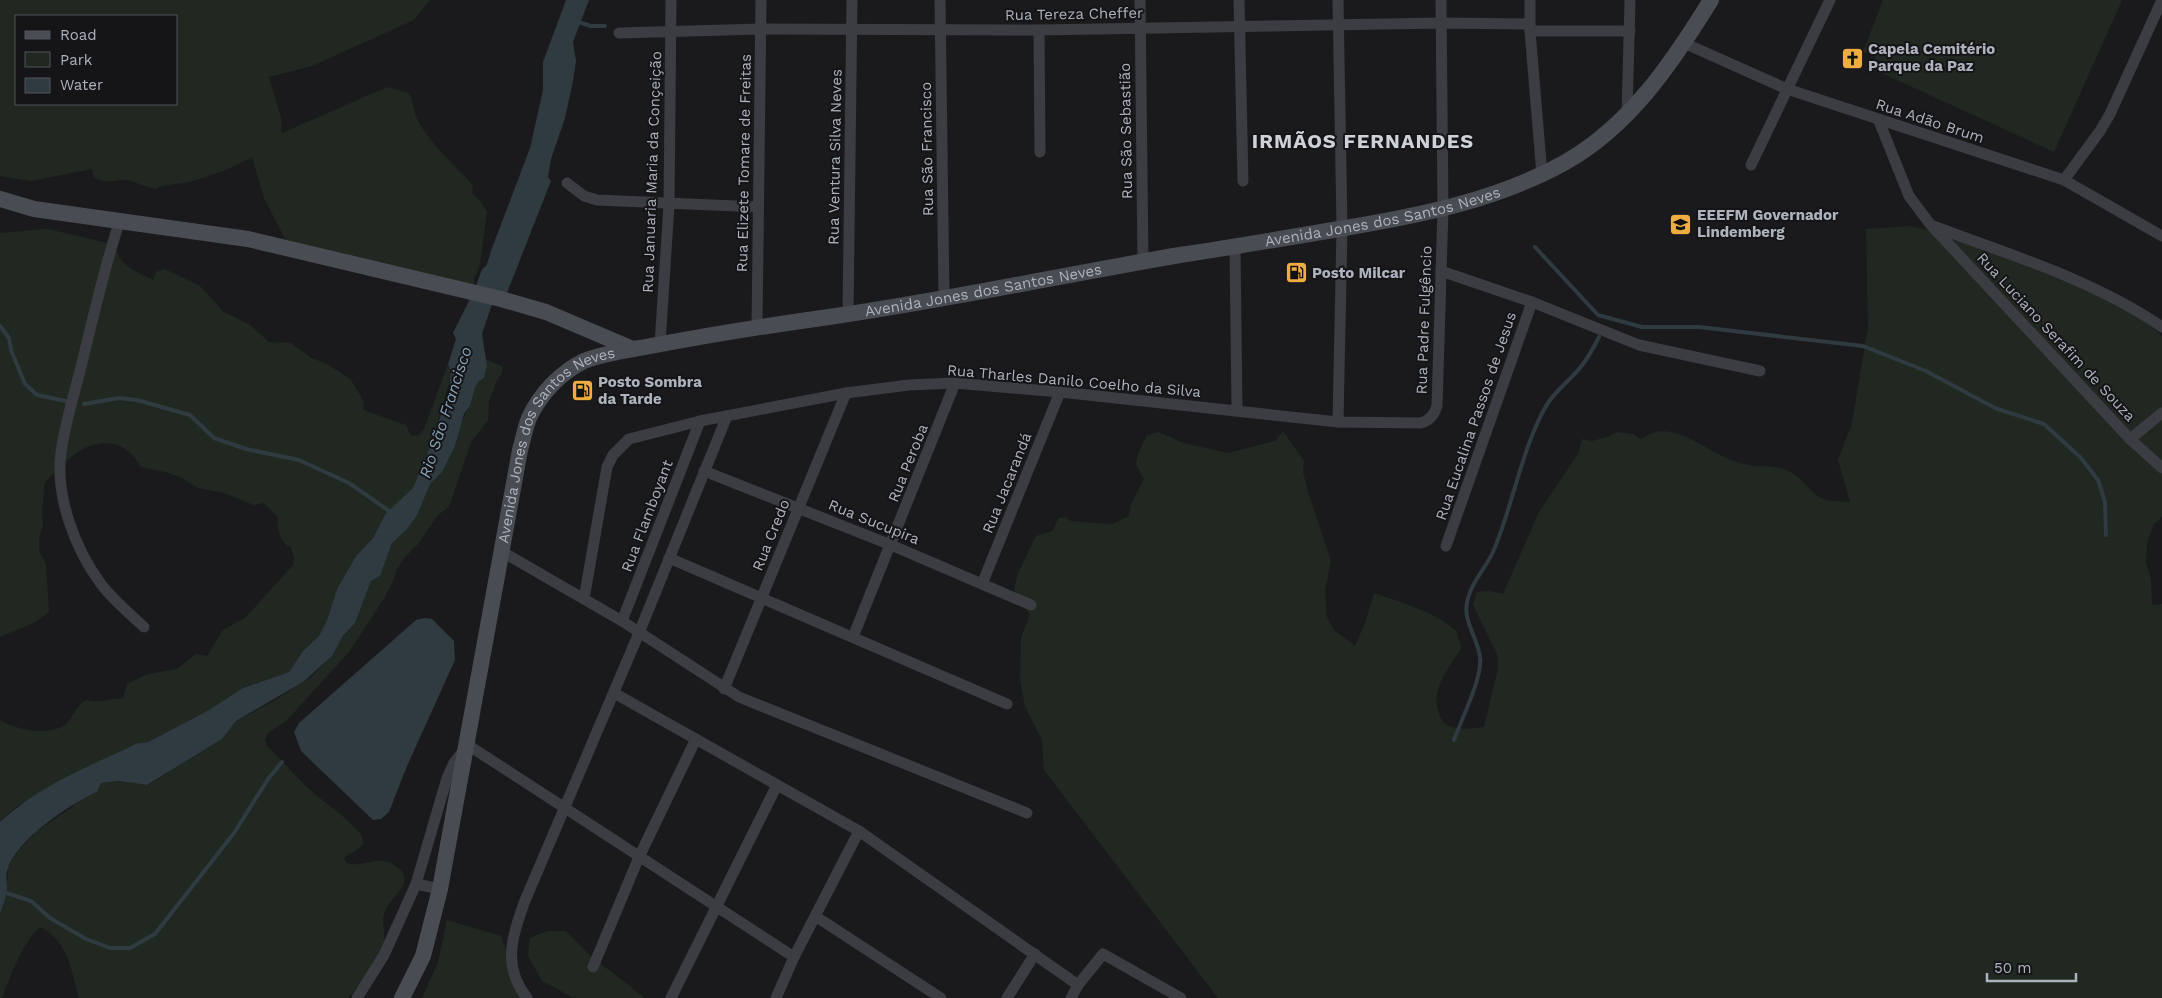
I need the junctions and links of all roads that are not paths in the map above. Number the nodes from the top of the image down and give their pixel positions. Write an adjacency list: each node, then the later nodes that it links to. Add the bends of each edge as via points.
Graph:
1 (671, 0): 24 (street, Rua Januaria Maria da Conçeição)
2 (761, 0): 19 (street, Rua Elizete Tomare de Freitas)
3 (852, 0): 20 (street, Rua Ventura Silva Neves)
4 (940, 0): 21 (street, Rua São Francisco)
5 (1140, 0): 18 (street, Rua São Sebastião)
6 (1239, 0): 16 (street)
7 (1338, 0): 15 (street)
8 (1441, 0): 14 (street, Rua Padre Fulgêncio)
9 (1530, 0): 17 (street)
10 (1630, 0): 23 (street)
11 (1711, 0): 26 (main road, Avenida Jones dos Santos Neves)
12 (1830, 0): 27 (street)
13 (2162, 0): 33 (street, via 2100,131)
14 (1442, 23): 15 (street, Rua Tereza Cheffer); 17 (street, Rua Tereza Cheffer); 39 (street, Rua Padre Fulgêncio)
15 (1337, 26): 16 (street, Rua Tereza Cheffer); 42 (street)
16 (1239, 27): 18 (street, Rua Tereza Cheffer); 34 (street)
17 (1530, 27): 23 (street, Rua Tereza Cheffer); 32 (street)
18 (1140, 28): 22 (street, Rua Tereza Cheffer); 45 (street, Rua São Sebastião)
19 (761, 29): 20 (street, Rua Tereza Cheffer); 24 (street, Rua Tereza Cheffer); 38 (street, Rua Elizete Tomare de Freitas)
20 (852, 30): 21 (street, Rua Tereza Cheffer); 49 (street, Rua Ventura Silva Neves)
21 (939, 30): 22 (street, Rua Tereza Cheffer); 47 (street, Rua São Francisco)
22 (1039, 30): 30 (street)
23 (1630, 31): 28 (street)
24 (672, 32): 25 (street, Rua Tereza Cheffer); 37 (street, Rua Januaria Maria da Conçeição)
25 (619, 33)
26 (1684, 43): 27 (street, Rua Adão Brum); 28 (main road, Avenida Jones dos Santos Neves)
27 (1787, 89): 29 (street, Rua Adão Brum); 31 (street)
28 (1627, 115): 32 (main road, Avenida Jones dos Santos Neves, via 1589,147)
29 (1879, 121): 33 (street, Rua Adão Brum); 41 (street, Rua Luciano Serafim de Souza, via 1910,196)
30 (1040, 152)
31 (1751, 165)
32 (1542, 174): 39 (main road, Avenida Jones dos Santos Neves, via 1513,187)
33 (2064, 180): 43 (street, Rua Adão Brum)
34 (1243, 181)
35 (568, 183): 37 (street, via 590,199)
36 (0, 199): 40 (main road, via 34,209)
37 (669, 205): 38 (street); 52 (street, Rua Januaria Maria da Conçeição)
38 (758, 208): 50 (street, Rua Elizete Tomare de Freitas)
39 (1443, 209): 42 (main road, Avenida Jones dos Santos Neves); 46 (street, Rua Padre Fulgêncio)
40 (120, 220): 53 (main road, via 248,239 475,292 546,312); 77 (street, via 65,431 61,473 72,532 88,564 107,591)
41 (1930, 224): 51 (street, via 2107,295 2138,310); 64 (street, Rua Luciano Serafim de Souza)
42 (1342, 228): 44 (main road, Avenida Jones dos Santos Neves); 62 (street)
43 (2161, 232)
44 (1235, 246): 45 (main road, Avenida Jones dos Santos Neves); 58 (street)
45 (1144, 262): 47 (main road, Avenida Jones dos Santos Neves)
46 (1441, 271): 48 (street, Rua Eucalina Passos de Jesus); 63 (street, Rua Padre Fulgêncio, via 1437,406 1432,417)
47 (944, 298): 49 (main road, Avenida Jones dos Santos Neves)
48 (1532, 302): 54 (street, via 1651,349); 69 (street, Rua Eucalina Passos de Jesus)
49 (848, 314): 50 (main road, Avenida Jones dos Santos Neves)
50 (757, 327): 52 (main road, Avenida Jones dos Santos Neves)
51 (2162, 327)
52 (660, 344): 53 (main road, Avenida Jones dos Santos Neves)
53 (633, 349): 70 (main road, Avenida Jones dos Santos Neves, via 586,360 564,374 544,393 526,427)
54 (1760, 372)
55 (955, 383): 56 (street, Rua Tharles Danilo Coelho da Silva); 57 (street, Rua Tharles Danilo Coelho da Silva); 68 (street, Rua Peroba)
56 (1060, 392): 58 (street, Rua Tharles Danilo Coelho da Silva); 72 (street, Rua Jacarandá)
57 (846, 393): 60 (street, Rua Tharles Danilo Coelho da Silva); 67 (street, Rua Credo)
58 (1237, 411): 62 (street, Rua Tharles Danilo Coelho da Silva)
59 (2162, 413): 64 (street)
60 (727, 416): 61 (street, Rua Tharles Danilo Coelho da Silva); 66 (street)
61 (700, 422): 74 (street, Rua Tharles Danilo Coelho da Silva, via 629,439 613,455 607,467); 76 (street, Rua Flamboyant)
62 (1338, 422): 63 (street, Rua Tharles Danilo Coelho da Silva)
63 (1421, 423)
64 (2130, 439): 65 (street, Rua Luciano Serafim de Souza)
65 (2162, 468)
66 (704, 471): 67 (street, Rua Sucupira); 71 (street)
67 (798, 508): 68 (street, Rua Sucupira); 73 (street, Rua Credo)
68 (892, 545): 72 (street, Rua Sucupira); 79 (street, Rua Peroba)
69 (1446, 546)
70 (501, 551): 74 (street); 84 (main road, Avenida Jones dos Santos Neves)
71 (669, 558): 73 (street); 78 (street)
72 (982, 584): 75 (street, Rua Sucupira)
73 (762, 597): 79 (street); 80 (street, Rua Credo)
74 (584, 599): 76 (street)
75 (1031, 605)
76 (622, 621): 78 (street)
77 (144, 627)
78 (639, 633): 80 (street); 81 (street)
79 (853, 638): 82 (street)
80 (724, 690): 87 (street)
81 (614, 693): 83 (street); 86 (street)
82 (1007, 704)
83 (696, 739): 85 (street); 89 (street)
84 (468, 745): 86 (street); 90 (street, via 447,778); 91 (main road, Avenida Jones dos Santos Neves)
85 (777, 785): 88 (street); 92 (street)
86 (565, 807): 89 (street); 100 (street, via 524,903 513,938 513,970 517,985)
87 (1027, 812)
88 (859, 831): 93 (street); 94 (street)
89 (640, 857): 92 (street); 96 (street)
90 (416, 884): 91 (street); 98 (street, via 384,955)
91 (440, 889): 99 (main road, Avenida Jones dos Santos Neves, via 423,956)
92 (717, 907): 95 (street); 101 (street)
93 (815, 916): 95 (street); 103 (street)
94 (1035, 954): 97 (street); 104 (street)
95 (794, 957): 102 (street)
96 (593, 967)
97 (1078, 985): 105 (street); 106 (street, via 1104,954)
98 (357, 998)
99 (402, 998)
100 (527, 998)
101 (672, 998)
102 (776, 998)
103 (940, 998)
104 (1006, 998)
105 (1071, 998)
106 (1181, 998)

